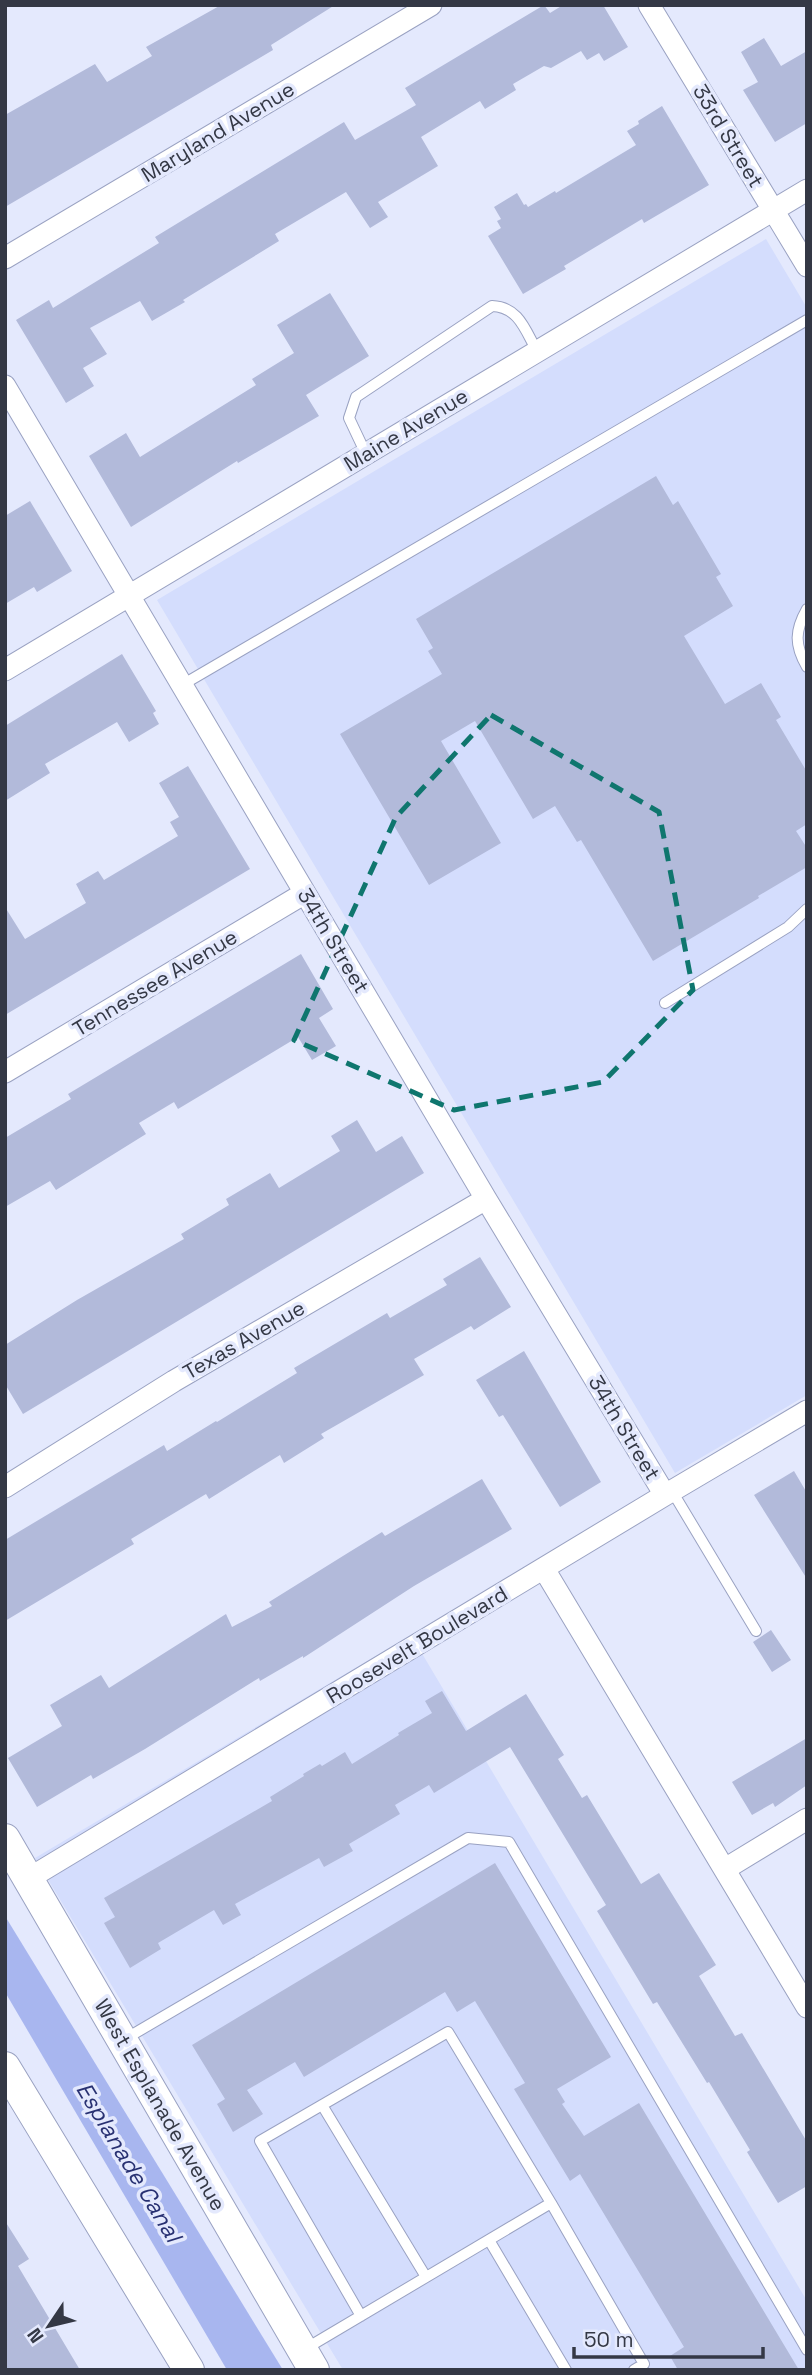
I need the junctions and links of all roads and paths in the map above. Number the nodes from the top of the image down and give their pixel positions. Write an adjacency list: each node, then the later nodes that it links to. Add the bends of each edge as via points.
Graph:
1 (431, 5): 5 (street, Maryland Avenue)
2 (649, 5): 4 (street, 33rd Street)
3 (807, 190): 4 (street, Maine Avenue)
4 (772, 210): 6 (street, 33rd Street); 8 (street, Maine Avenue)
5 (5, 258)
6 (807, 266)
7 (807, 320): 15 (lane)
8 (537, 351): 10 (street, Maine Avenue); 10 (lane, via 516,315 504,306 492,306 356,397 349,418)
9 (5, 386): 11 (street, 34th Street)
10 (366, 454): 11 (street, Maine Avenue)
11 (129, 596): 14 (street, Maine Avenue); 15 (street, 34th Street)
12 (807, 609): 13 (lane, via 795,635)
13 (807, 667)
14 (5, 670)
15 (182, 685): 16 (street, 34th Street)
16 (305, 893): 19 (street, Tennessee Avenue); 20 (street, 34th Street)
17 (807, 909): 18 (lane, via 788,926)
18 (665, 1003)
19 (5, 1072)
20 (486, 1199): 22 (street, Texas Avenue, via 174,1381); 23 (street, 34th Street)
21 (807, 1411): 23 (street, Roosevelt Boulevard)
22 (5, 1487)
23 (668, 1493): 24 (street, Roosevelt Boulevard); 25 (lane)
24 (544, 1569): 28 (street); 29 (street, Roosevelt Boulevard)
25 (756, 1631)
26 (807, 1819): 28 (street)
27 (5, 1839): 29 (main road, West Esplanade Avenue)
28 (725, 1869): 30 (street)
29 (29, 1879): 31 (main road, West Esplanade Avenue)
30 (807, 2007)
31 (123, 2041): 38 (lane, via 468,1838 509,1842); 39 (main road, West Esplanade Avenue)
32 (5, 2067): 41 (main road)
33 (322, 2105): 34 (lane, via 449,2032); 36 (lane); 37 (lane, via 260,2141)
34 (551, 2203): 35 (lane); 40 (lane)
35 (489, 2240): 36 (lane); 42 (lane)
36 (426, 2277): 37 (lane)
37 (361, 2316): 39 (lane)
38 (807, 2350)
39 (308, 2360)
40 (642, 2368)
41 (189, 2370)
42 (566, 2370)

